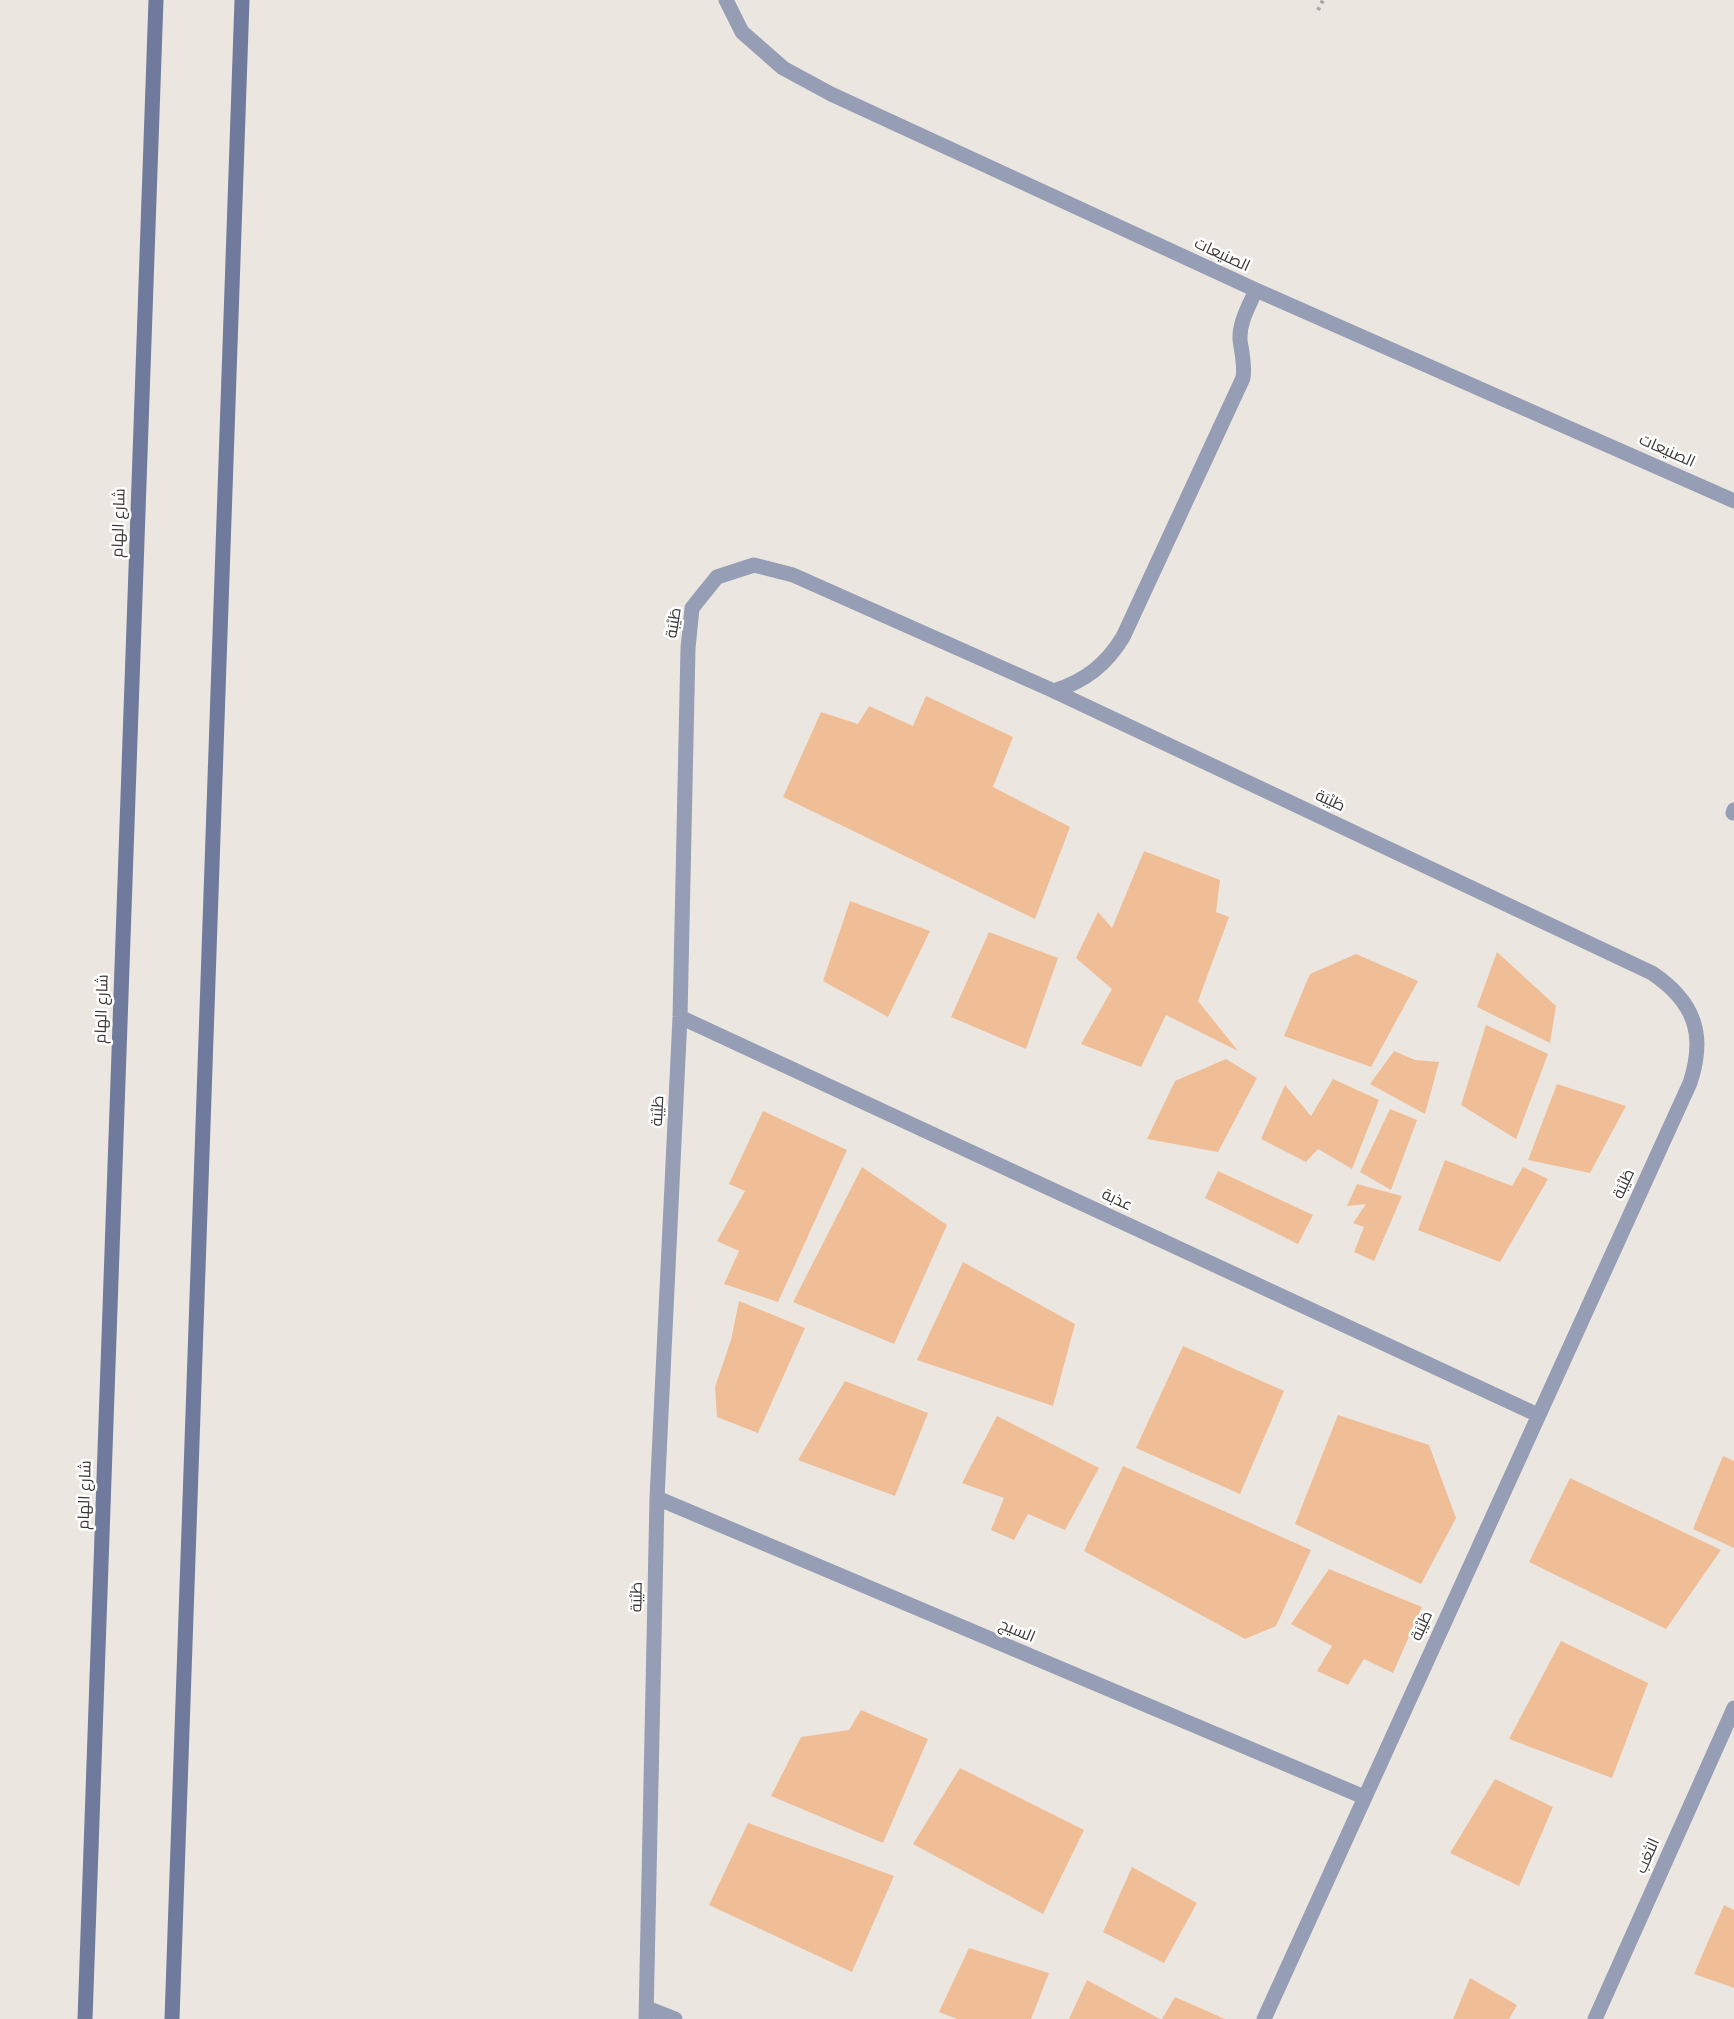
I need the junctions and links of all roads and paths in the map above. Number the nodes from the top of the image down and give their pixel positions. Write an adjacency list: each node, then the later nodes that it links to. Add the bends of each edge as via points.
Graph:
1 (156, 0): 15 (street, شارع الهام)
2 (242, 0): 16 (street)
3 (726, 0): 6 (street, الصنيعات, via 742,32 783,68 831,94)
4 (1323, 0): 5 (path)
5 (1318, 10)
6 (1256, 290): 7 (street, الصنيعات); 8 (street, via 1241,331 1243,378 1123,637 1102,666 1071,686)
7 (1734, 501)
8 (1054, 691): 9 (street, طَيْبَة, via 793,575 754,565 717,577 692,608 688,648); 10 (street, طَيْبَة, via 1653,973 1684,1001 1694,1020 1698,1041 1690,1083)
9 (680, 1017): 10 (street, عذبة); 11 (street, طَيْبَة)
10 (1538, 1415): 13 (street, طَيْبَة)
11 (657, 1498): 13 (street, السيج); 14 (street, طَيْبَة)
12 (1734, 1708): 19 (street, الثغب)
13 (1364, 1797): 18 (street, طَيْبَة)
14 (646, 2013): 17 (street)
15 (85, 2019)
16 (172, 2019)
17 (675, 2019)
18 (1264, 2019)
19 (1595, 2019)

